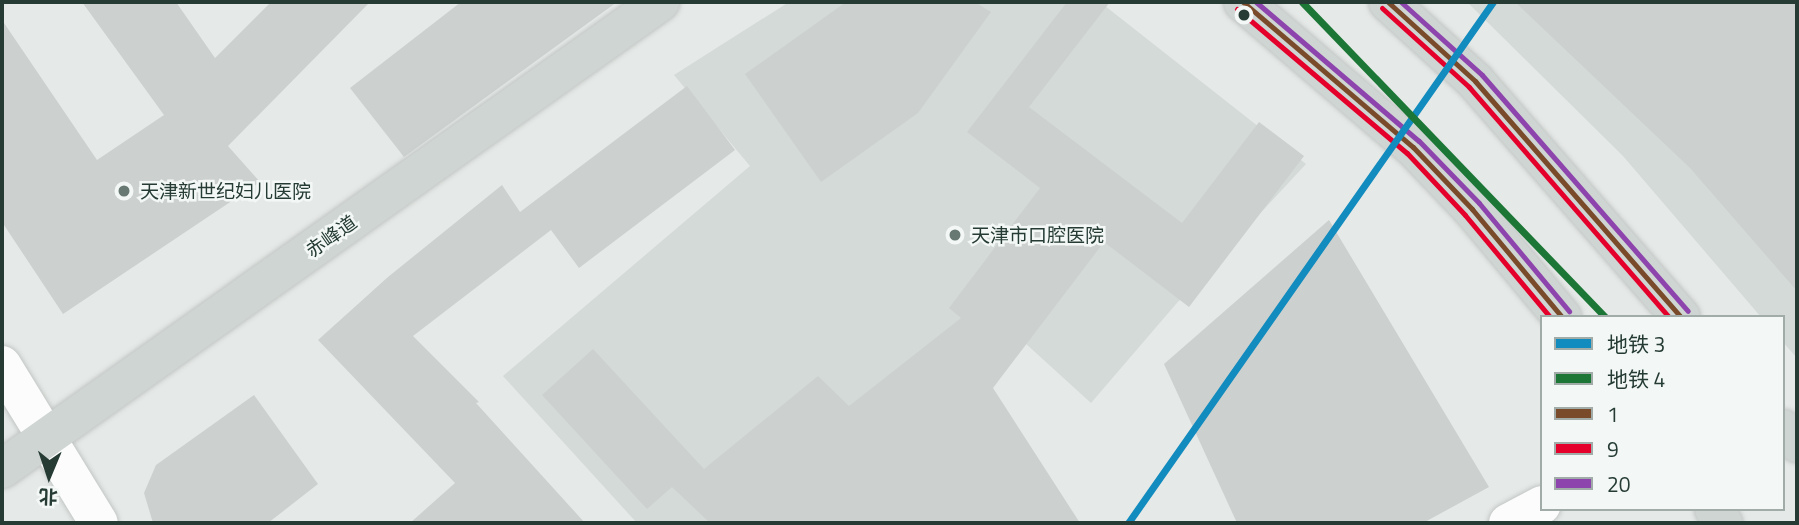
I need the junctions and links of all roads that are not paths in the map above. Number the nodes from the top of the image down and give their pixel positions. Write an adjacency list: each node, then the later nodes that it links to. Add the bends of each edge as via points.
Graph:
1 (660, 2): 7 (main road, 赤峰道)
2 (1244, 2): 4 (main road, via 1413,147)
3 (1388, 2): 5 (main road, via 1475,81)
4 (1560, 315)
5 (1679, 315)
6 (2, 366): 7 (street)
7 (46, 438): 8 (main road, 赤峰道); 10 (street)
8 (2, 469)
9 (1540, 506): 11 (street)
10 (99, 523)
11 (1508, 523)

